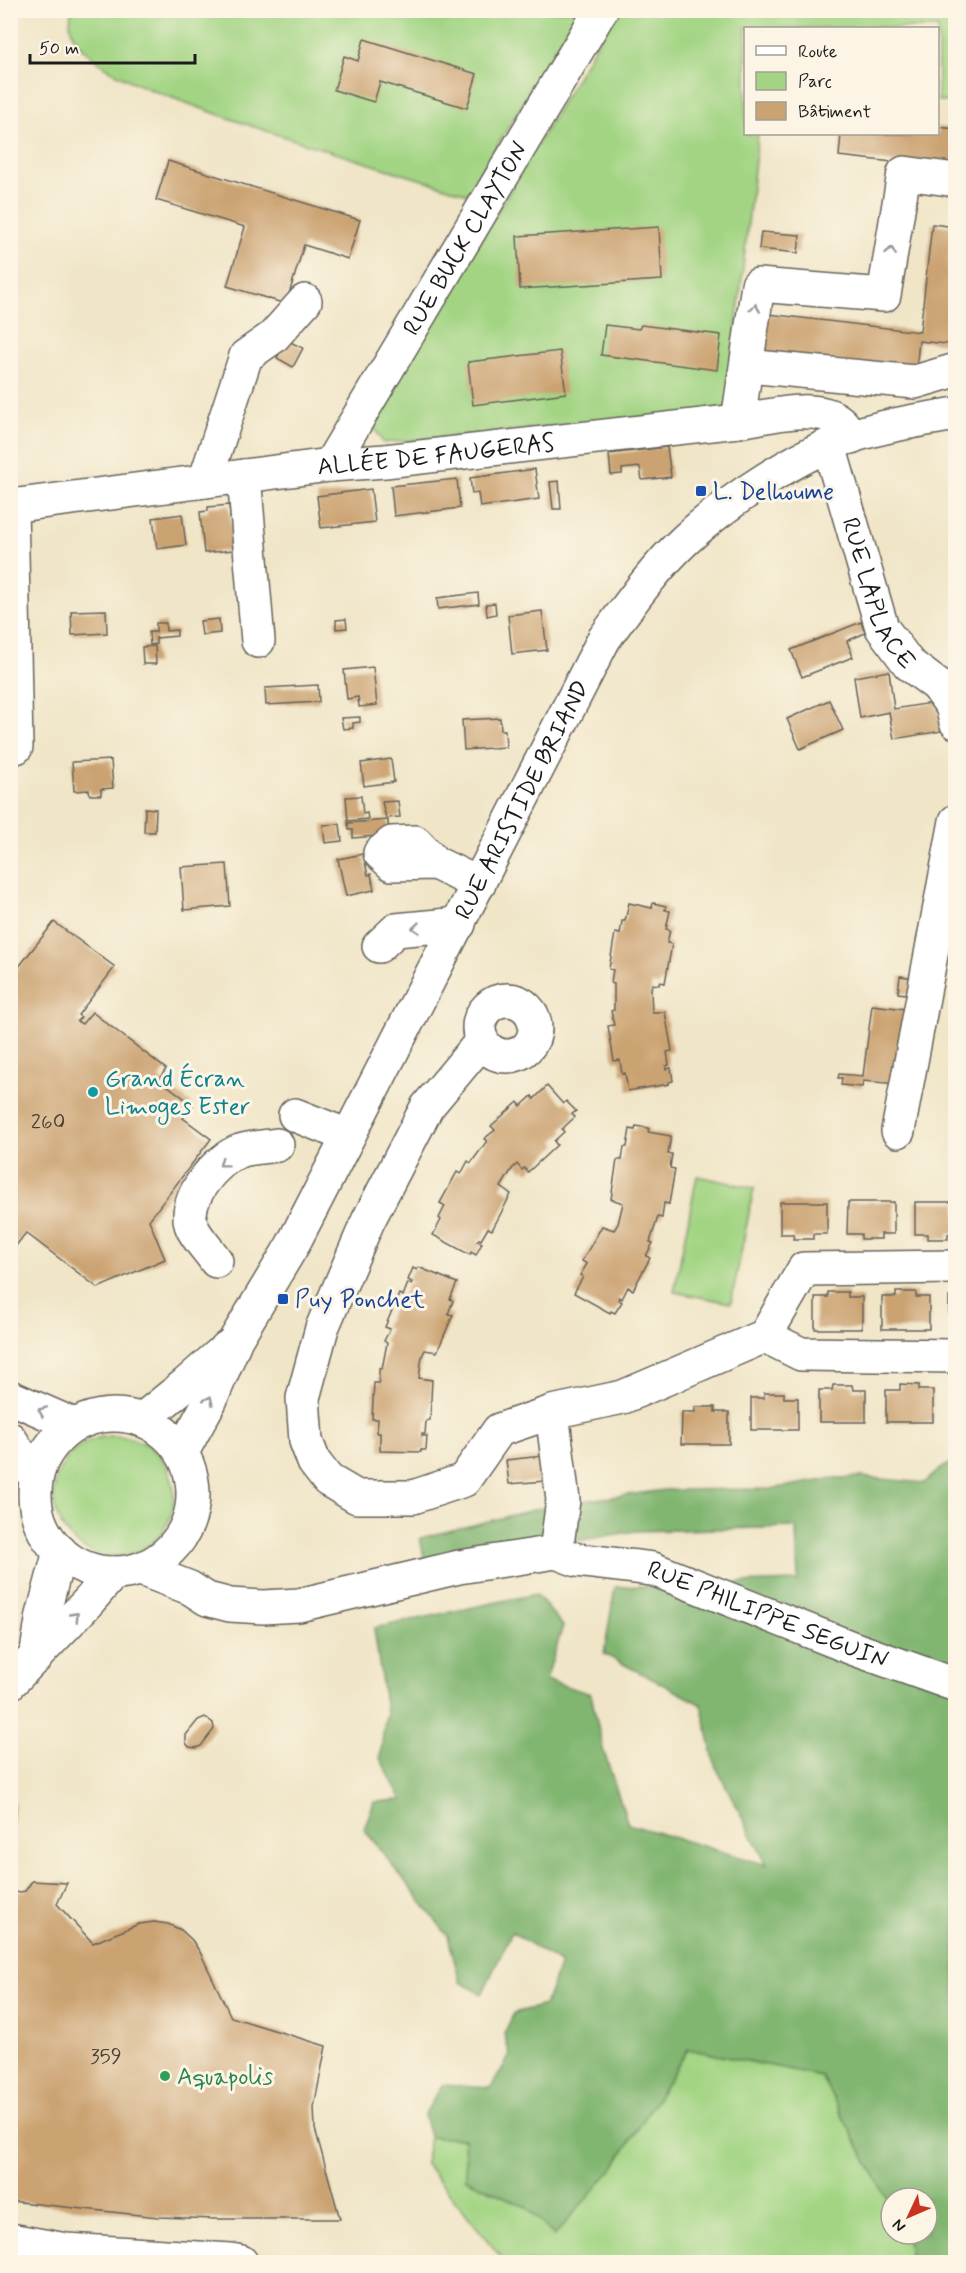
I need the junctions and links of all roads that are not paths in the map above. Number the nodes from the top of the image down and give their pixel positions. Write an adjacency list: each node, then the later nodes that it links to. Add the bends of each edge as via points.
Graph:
1 (601, 10): 9 (street, RUE BUCK CLAYTON)
2 (956, 180): 4 (street, one-way to 2, via 758,285 884,295 904,173)
3 (305, 302): 11 (street, via 273,337 246,356)
4 (747, 366): 5 (street, via 915,382); 7 (street)
5 (956, 370)
6 (956, 414): 8 (street, RUE ARISTIDE BRIAND, via 890,426)
7 (738, 421): 8 (street, ALLÉE DE FAUGERAS, via 820,412 840,422); 9 (street, ALLÉE DE FAUGERAS)
8 (840, 441): 14 (street, RUE LAPLACE, via 882,628 909,664 937,685 952,706); 18 (street, RUE ARISTIDE BRIAND, via 788,466 726,507 686,540 643,586 604,639)
9 (330, 465): 10 (street, ALLÉE DE FAUGERAS)
10 (244, 476): 11 (street, ALLÉE DE FAUGERAS); 13 (street)
11 (205, 481): 12 (street, ALLÉE DE FAUGERAS)
12 (11, 506): 15 (street)
13 (258, 641)
14 (956, 722)
15 (16, 747)
16 (956, 821): 23 (street)
17 (435, 863): 18 (street)
18 (479, 884): 19 (street, RUE ARISTIDE BRIAND)
19 (459, 924): 20 (street, one-way to 20, via 396,930); 24 (street, RUE ARISTIDE BRIAND)
20 (379, 946)
21 (482, 1041): 32 (street, via 427,1107 368,1221 322,1328 303,1398 306,1441 314,1462 328,1480 357,1497 412,1497 464,1479 499,1430)
22 (296, 1115): 24 (street)
23 (898, 1131)
24 (348, 1136): 29 (street, RUE ARISTIDE BRIAND, via 292,1246)
25 (277, 1145): 26 (street, one-way to 26, via 239,1151 178,1203)
26 (216, 1261)
27 (956, 1267): 28 (street, via 804,1269)
28 (765, 1336): 30 (street, via 801,1354); 32 (street, via 623,1397)
29 (236, 1339): 33 (street, RUE ARISTIDE BRIAND); 36 (street, RUE ARISTIDE BRIAND, one-way to 29, via 210,1401)
30 (956, 1356)
31 (10, 1397): 34 (street, one-way to 31)
32 (552, 1412): 40 (street)
33 (143, 1419): 34 (street, via 120,1414 96,1416); 36 (street, via 165,1432)
34 (74, 1425): 37 (street, via 44,1457)
35 (10, 1439): 37 (street)
36 (182, 1452): 38 (street, via 191,1473 194,1496 190,1519)
37 (36, 1478): 39 (street, via 36,1504 41,1521)
38 (179, 1540): 41 (street, via 162,1557); 42 (street)
39 (60, 1551): 41 (street, via 84,1567); 43 (street)
40 (567, 1556): 42 (street, RUE PHILIPPE SEGUIN, via 459,1567 299,1605 230,1605 207,1599); 45 (street, RUE PHILIPPE SEGUIN, via 653,1569)
41 (127, 1571): 42 (street, RUE PHILIPPE SEGUIN); 43 (street, one-way to 41, via 88,1602)
42 (190, 1588)
43 (36, 1657): 44 (street)
44 (10, 1683)
45 (956, 1685)
46 (10, 2240): 47 (street, via 66,2250)
47 (241, 2262)

